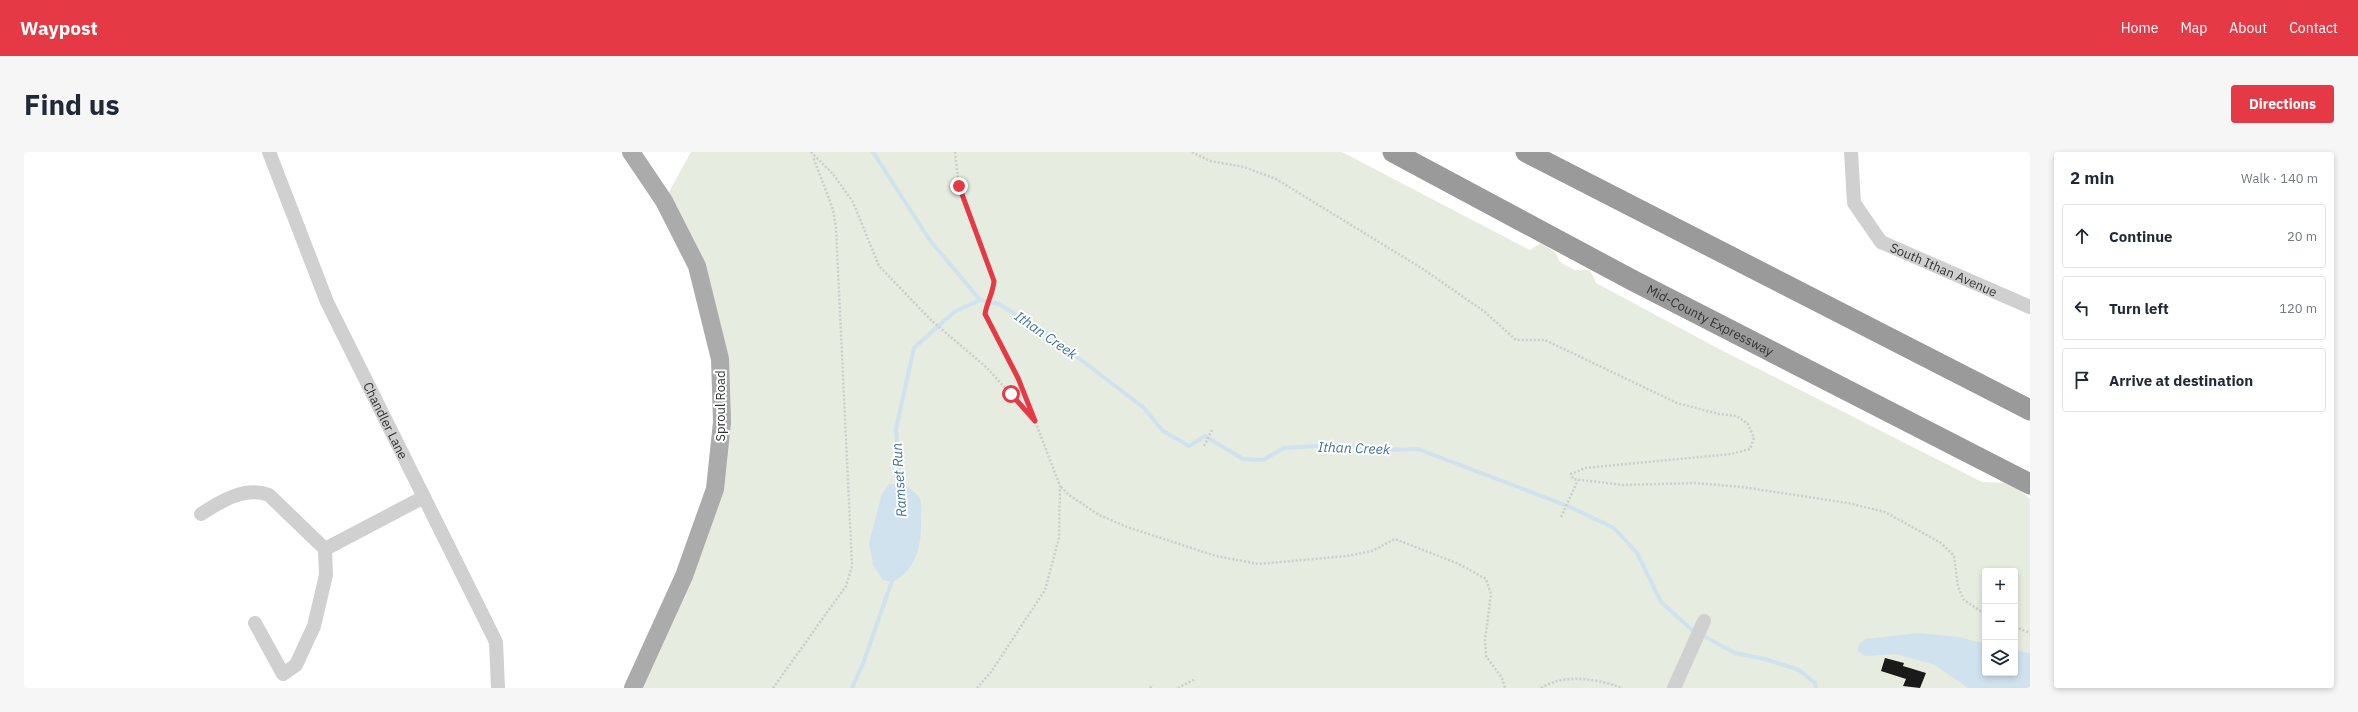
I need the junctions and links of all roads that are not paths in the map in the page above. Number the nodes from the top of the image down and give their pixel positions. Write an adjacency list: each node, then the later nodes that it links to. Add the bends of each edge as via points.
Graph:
1 (269, 152): 9 (street, Chandler Lane, via 327,302)
2 (631, 152): 15 (main road, Sproul Road, via 664,201 697,266 720,359 722,422 715,489 684,576)
3 (1392, 152): 8 (highway, Mid-County Expressway)
4 (1526, 152): 7 (highway)
5 (1852, 152): 6 (street, South Ithan Avenue, via 1854,203 1881,242)
6 (2030, 307)
7 (2030, 410)
8 (2030, 484)
9 (424, 497): 11 (street); 14 (street, Chandler Lane, via 496,642)
10 (201, 514): 11 (street, via 223,500 258,491 269,495)
11 (325, 549): 13 (street, via 326,574 322,596 314,626 296,666 283,674)
12 (1704, 623): 16 (street)
13 (255, 624)
14 (498, 688)
15 (633, 688)
16 (1674, 688)

